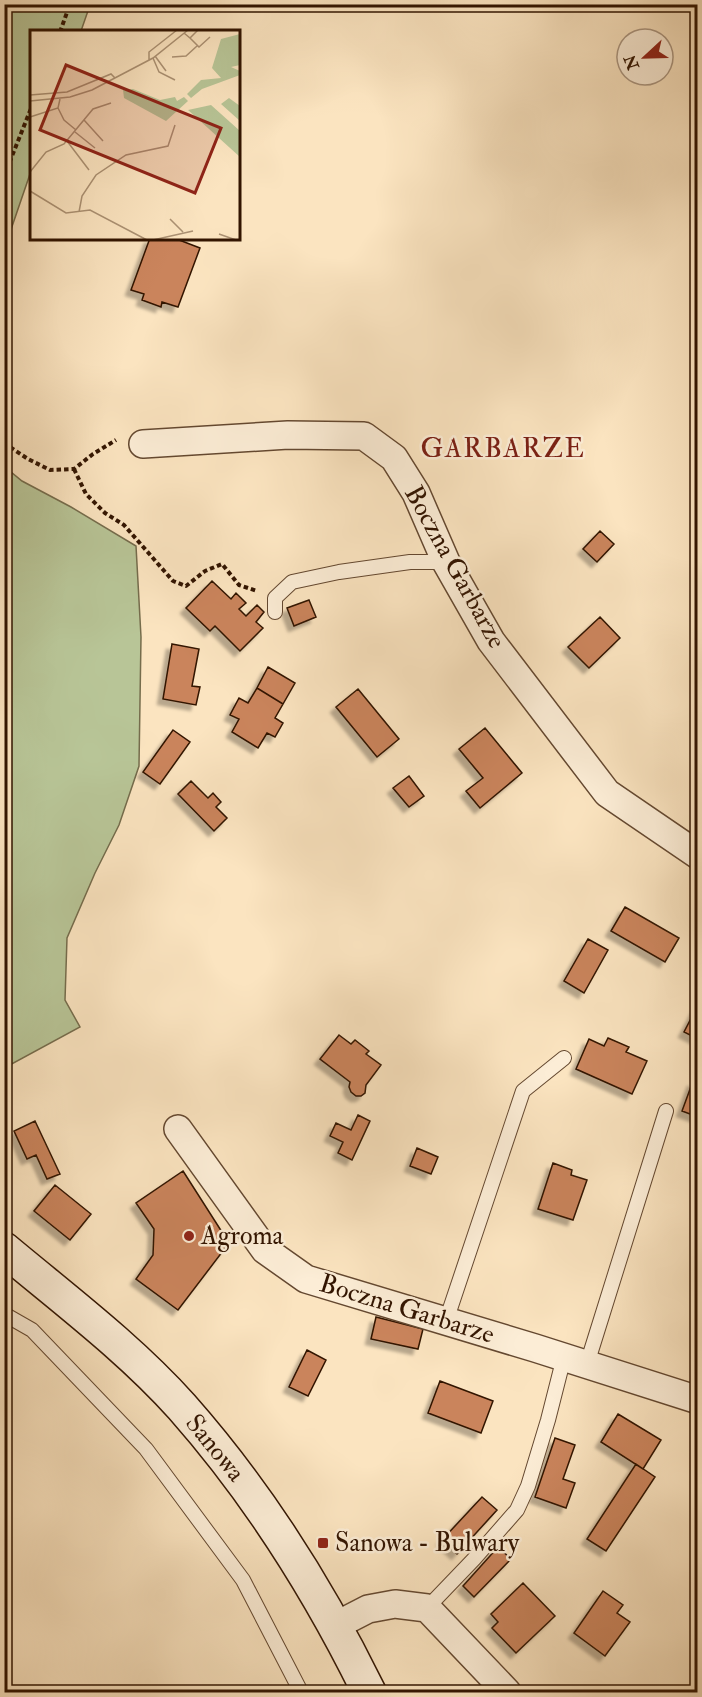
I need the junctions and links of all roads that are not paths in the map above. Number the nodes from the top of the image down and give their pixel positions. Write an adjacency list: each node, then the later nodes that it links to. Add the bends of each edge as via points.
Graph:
1 (143, 444): 2 (street, Boczna Garbarze, via 288,435 364,436 394,458 416,493)
2 (446, 562): 3 (lane, via 410,562 292,582 274,598); 4 (street, Boczna Garbarze, via 491,641 607,793)
3 (275, 612)
4 (698, 855)
5 (564, 1058): 10 (lane, via 523,1091)
6 (666, 1111): 11 (lane)
7 (178, 1129): 10 (street, Boczna Garbarze, via 265,1250 290,1268 306,1279)
8 (4, 1249): 14 (main road, Sanowa, via 131,1356 181,1406 230,1464 281,1537)
9 (4, 1314): 15 (lane, via 32,1330 146,1449 243,1580)
10 (446, 1321): 11 (street, Boczna Garbarze)
11 (575, 1361): 12 (street, Boczna Garbarze); 13 (lane, via 548,1420 517,1510)
12 (698, 1400)
13 (427, 1608): 14 (street, via 395,1604 368,1609); 17 (street)
14 (335, 1626): 16 (main road, Sanowa)
15 (301, 1692)
16 (369, 1692)
17 (507, 1692)

